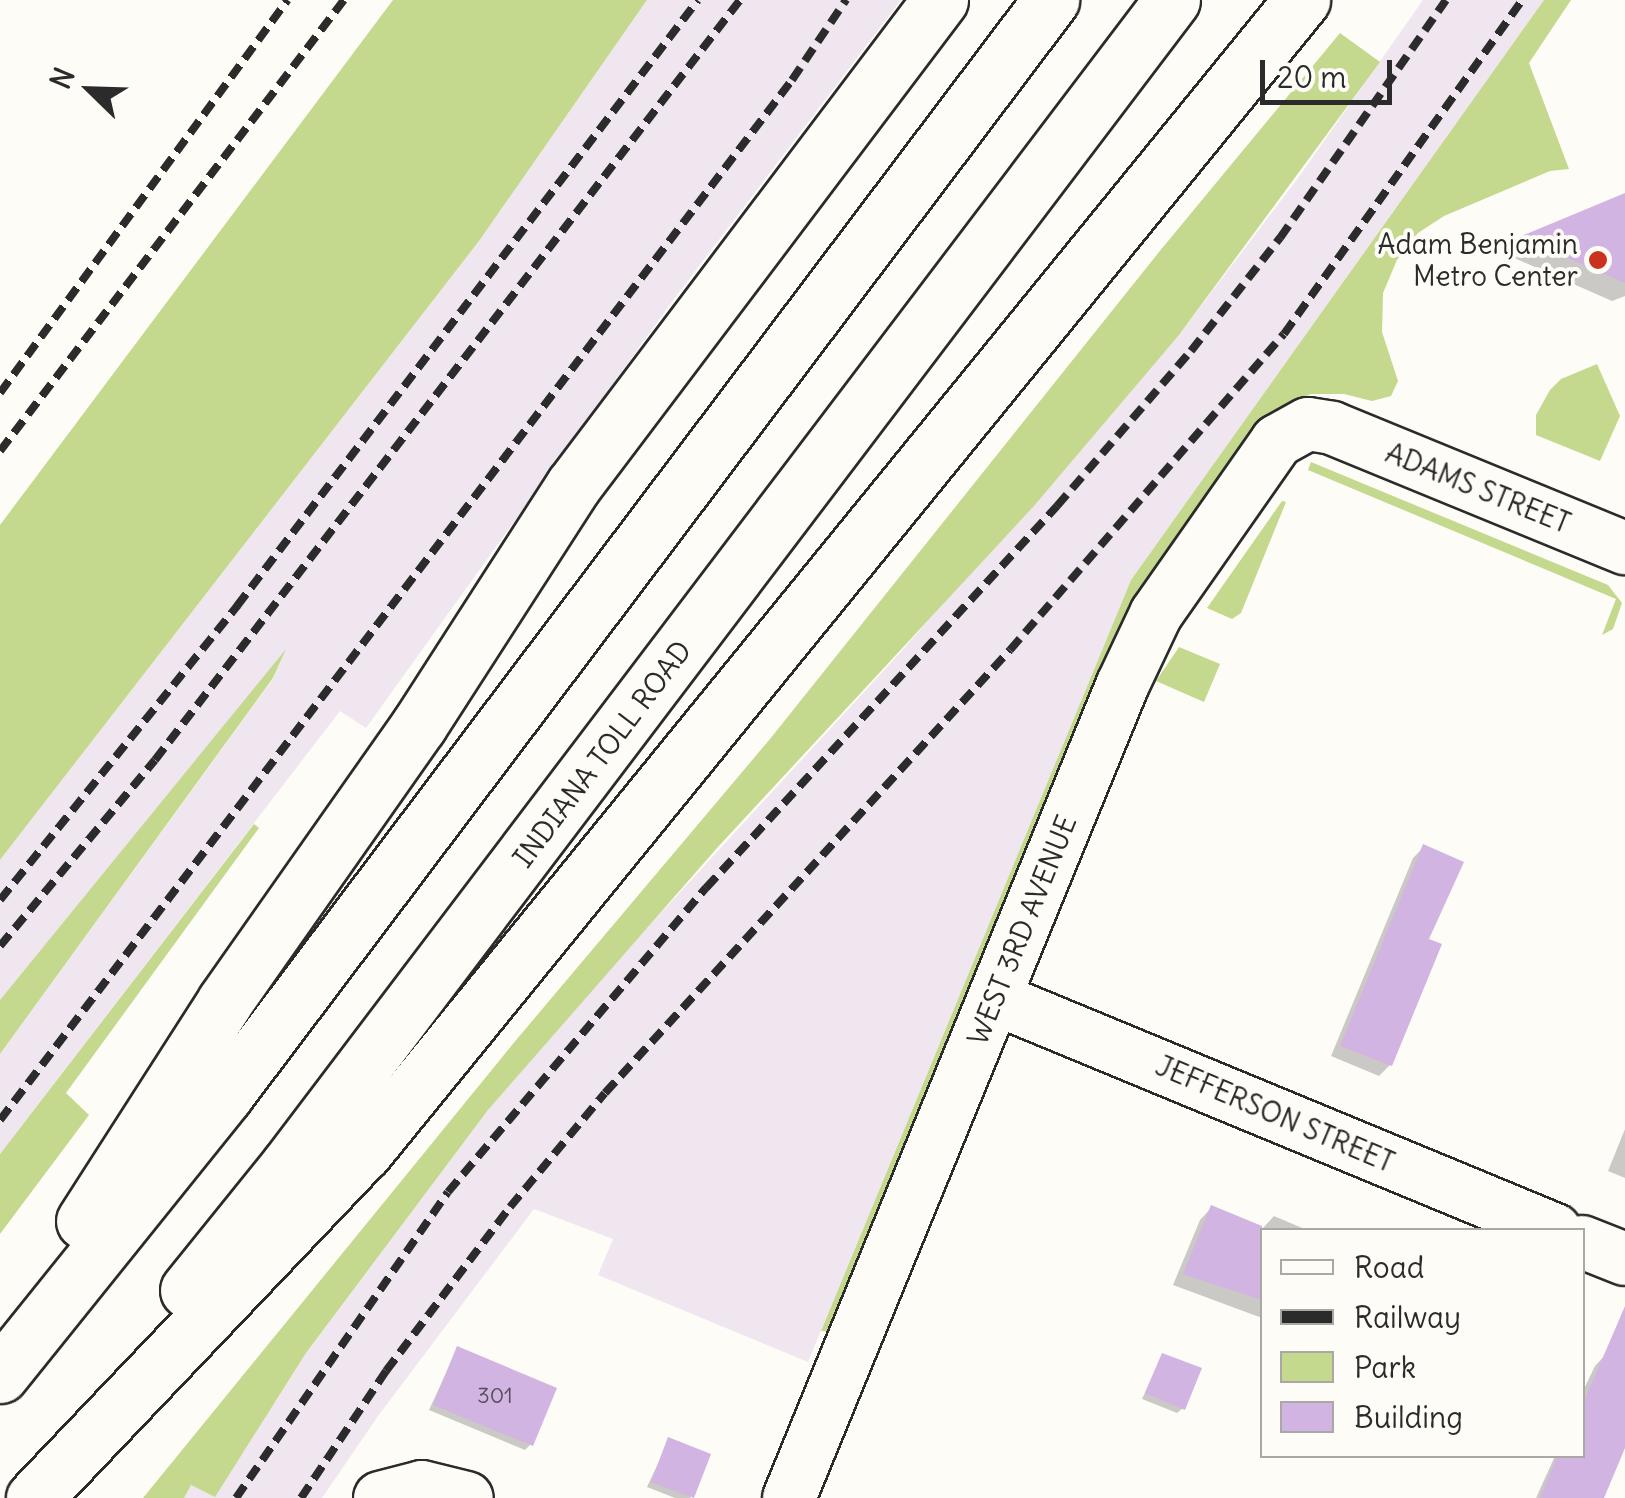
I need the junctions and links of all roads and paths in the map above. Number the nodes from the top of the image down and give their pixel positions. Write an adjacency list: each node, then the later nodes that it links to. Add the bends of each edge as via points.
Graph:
1 (940, 0): 11 (highway, via 573,486 419,725 225,1001)
2 (1172, 0): 13 (highway, INDIANA TOLL ROAD, via 288,1166)
3 (1302, 0): 14 (highway, via 364,1152)
4 (1047, 5): 12 (highway, via 237,1079)
5 (1332, 428): 6 (street, ADAMS STREET); 7 (street, WEST 3RD AVENUE, via 1308,424 1276,441 1156,614)
6 (1625, 548)
7 (994, 998): 8 (street, JEFFERSON STREET); 17 (street, WEST 3RD AVENUE)
8 (1550, 1228)
9 (1585, 1243): 10 (street)
10 (1625, 1260)
11 (0, 1353)
12 (0, 1375)
13 (20, 1498)
14 (34, 1498)
15 (380, 1498): 16 (street, via 422,1487)
16 (466, 1498)
17 (788, 1498)

